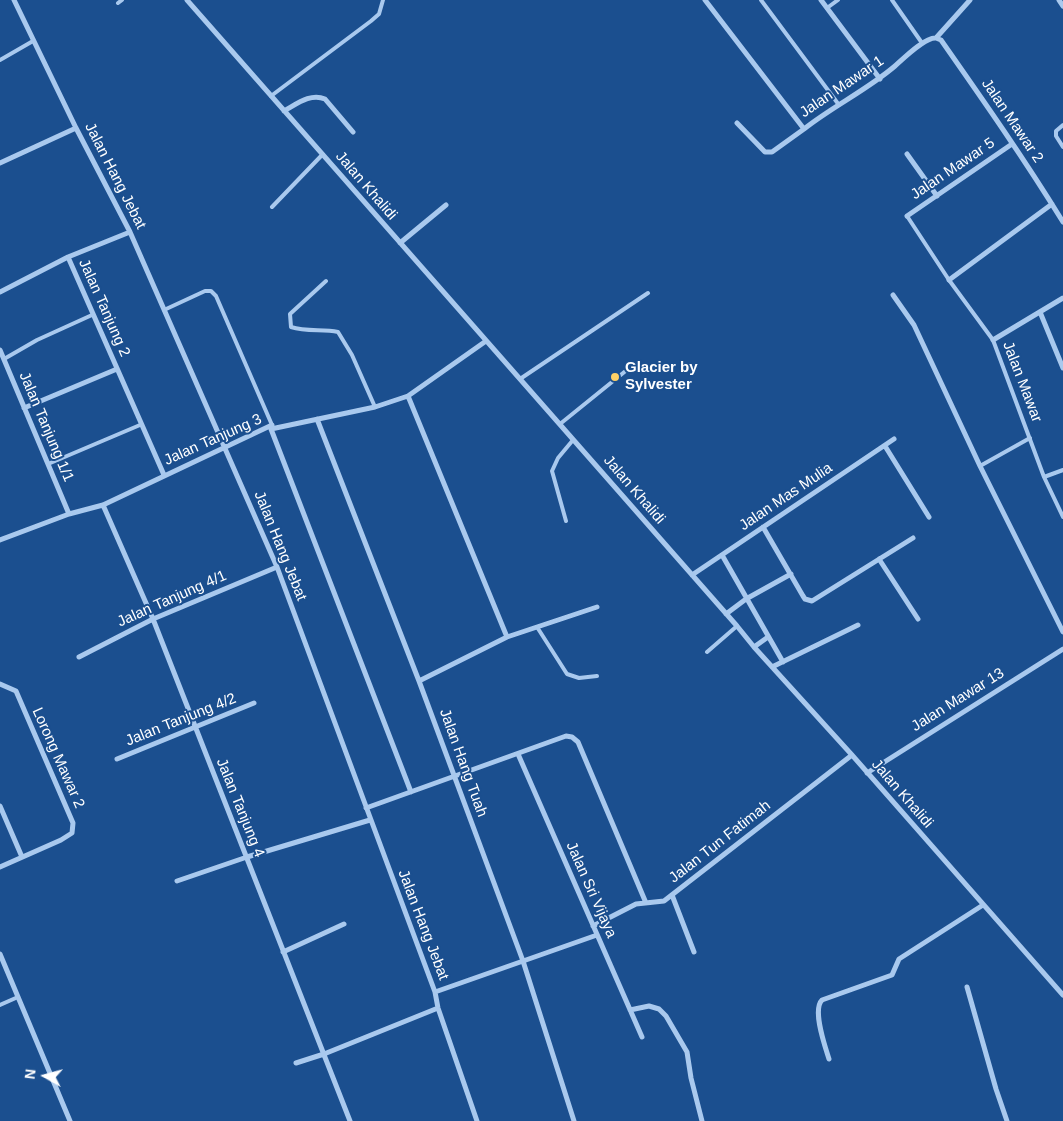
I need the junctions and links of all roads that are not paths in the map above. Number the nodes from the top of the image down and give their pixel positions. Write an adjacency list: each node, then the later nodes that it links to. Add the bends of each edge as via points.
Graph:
1 (14, 0): 16 (street, Jalan Hang Jebat)
2 (122, 0): 12 (lane)
3 (187, 0): 20 (street, Jalan Khalidi)
4 (383, 0): 20 (lane, via 379,14 372,21)
5 (705, 0): 26 (street, Jalan Mawar 1)
6 (761, 0): 21 (lane)
7 (821, 0): 14 (street)
8 (838, 0): 14 (lane)
9 (892, 0): 17 (lane)
10 (970, 0): 15 (street, Jalan Mawar 1)
11 (1059, 0): 13 (street)
12 (118, 3)
13 (1063, 6)
14 (827, 8): 19 (street)
15 (936, 38): 17 (street, Jalan Mawar 1); 28 (street, Jalan Mawar 2, via 941,40)
16 (33, 41): 18 (lane); 25 (street, Jalan Hang Jebat)
17 (922, 43): 19 (street, Jalan Mawar 1)
18 (0, 60)
19 (880, 79): 21 (street, Jalan Mawar 1)
20 (272, 96): 22 (street, Jalan Khalidi)
21 (839, 105): 26 (street, Jalan Mawar 1)
22 (284, 111): 27 (street, via 310,97 320,96); 31 (street, Jalan Khalidi)
23 (737, 123): 26 (street, via 769,153)
24 (1063, 125): 29 (lane, via 1056,131 1056,136)
25 (76, 128): 32 (street); 39 (street, Jalan Hang Jebat)
26 (804, 129)
27 (352, 132)
28 (1012, 144): 33 (street, Jalan Mawar 5); 34 (street, Jalan Mawar 2)
29 (1063, 147)
30 (907, 154): 33 (street)
31 (322, 155): 36 (lane); 40 (street, Jalan Khalidi)
32 (0, 163)
33 (937, 196): 37 (street, Jalan Mawar 5)
34 (1052, 204): 38 (street, Jalan Mawar 2); 42 (street)
35 (446, 205): 40 (street)
36 (272, 207)
37 (907, 216): 42 (lane, Jalan Mawar)
38 (1063, 222)
39 (130, 232): 41 (street); 48 (street, Jalan Hang Jebat)
40 (400, 242): 52 (street, Jalan Khalidi)
41 (68, 258): 44 (street); 50 (street, Jalan Tanjung 2)
42 (949, 280): 51 (lane, Jalan Mawar)
43 (326, 281): 60 (lane, via 290,314 291,327 338,332 352,355)
44 (0, 292)
45 (648, 293): 58 (lane)
46 (893, 295): 72 (street, via 914,325)
47 (1063, 298): 49 (street)
48 (164, 310): 65 (lane, via 205,292 211,291 216,296); 70 (street, Jalan Hang Jebat)
49 (1040, 312): 51 (street); 56 (street)
50 (92, 315): 54 (lane); 57 (street, Jalan Tanjung 2)
51 (993, 340): 66 (lane, Jalan Mawar)
52 (486, 341): 58 (street, Jalan Khalidi); 59 (street, Jalan Tanjung 3)
53 (0, 350): 54 (street, Jalan Tanjung 1/1)
54 (4, 359): 61 (street, Jalan Tanjung 1/1)
55 (633, 365): 64 (lane)
56 (1063, 368)
57 (117, 369): 61 (street, Jalan Tanjung 2); 63 (street, Jalan Tanjung 2)
58 (520, 379): 64 (street, Jalan Khalidi)
59 (408, 396): 60 (street, Jalan Tanjung 3); 98 (street)
60 (374, 407): 62 (street, Jalan Tanjung 3)
61 (24, 408): 71 (street, Jalan Tanjung 1/1)
62 (317, 419): 65 (street, Jalan Tanjung 3); 107 (street, Jalan Hang Tuah)
63 (140, 424): 71 (lane); 74 (street, Jalan Tanjung 2)
64 (560, 424): 68 (street, Jalan Khalidi)
65 (272, 427): 70 (street, Jalan Tanjung 3); 116 (street)
66 (1030, 438): 72 (lane); 75 (lane, Jalan Mawar)
67 (894, 439): 69 (street, Jalan Mas Mulia)
68 (573, 440): 80 (lane, via 552,471); 88 (street, Jalan Khalidi)
69 (885, 446): 78 (street); 81 (street, Jalan Mas Mulia)
70 (225, 447): 74 (street, Jalan Tanjung 3); 86 (street, Jalan Hang Jebat)
71 (48, 464): 77 (street, Jalan Tanjung 1/1)
72 (980, 466): 97 (street)
73 (1063, 470): 75 (lane)
74 (164, 475): 76 (street, Jalan Tanjung 3)
75 (1044, 477): 79 (lane, Jalan Mawar)
76 (103, 505): 77 (street, Jalan Tanjung 3); 93 (street, Jalan Tanjung 4)
77 (69, 514): 83 (street, Jalan Tanjung 3)
78 (929, 517)
79 (1063, 517)
80 (566, 521)
81 (764, 527): 84 (street, Jalan Mas Mulia); 87 (street)
82 (913, 538): 85 (street)
83 (0, 540)
84 (722, 555): 88 (street, Jalan Mas Mulia); 89 (street)
85 (879, 559): 87 (street, via 812,601 805,599); 92 (street)
86 (277, 567): 93 (street, Jalan Tanjung 4/1); 118 (street, Jalan Hang Jebat)
87 (790, 574): 89 (street)
88 (692, 575): 91 (street, Jalan Khalidi)
89 (746, 599): 91 (street); 99 (street)
90 (597, 607): 96 (street)
91 (726, 614): 95 (street, Jalan Khalidi)
92 (918, 619)
93 (153, 620): 103 (street, Jalan Tanjung 4/1); 110 (street, Jalan Tanjung 4)
94 (858, 625): 104 (street)
95 (737, 626): 100 (street, Jalan Khalidi); 102 (lane)
96 (538, 627): 98 (street); 106 (lane, via 567,674 579,678)
97 (1063, 632)
98 (507, 637): 107 (street)
99 (768, 637): 100 (street); 104 (street)
100 (754, 647): 105 (street, Jalan Khalidi)
101 (1063, 649): 114 (street, Jalan Mawar 13)
102 (707, 652)
103 (79, 657)
104 (783, 662): 105 (street)
105 (772, 667): 112 (street, Jalan Khalidi)
106 (597, 676)
107 (419, 681): 115 (street, Jalan Hang Tuah)
108 (0, 684): 120 (street, Lorong Mawar 2, via 16,691 73,823 72,833)
109 (254, 703): 110 (street, Jalan Tanjung 4/2)
110 (195, 727): 113 (street, Jalan Tanjung 4/2); 121 (street, Jalan Tanjung 4)
111 (518, 754): 115 (street); 125 (street, via 566,736 575,738); 128 (street, Jalan Sri Vijaya)
112 (852, 755): 114 (street, Jalan Khalidi); 124 (street, Jalan Tun Fatimah)
113 (117, 759)
114 (867, 773): 126 (street, Jalan Khalidi)
115 (455, 776): 116 (street); 133 (street, Jalan Hang Tuah)
116 (411, 792): 118 (street)
117 (0, 806): 120 (street)
118 (366, 808): 119 (street, Jalan Hang Jebat)
119 (370, 820): 121 (street); 135 (street, Jalan Hang Jebat)
120 (22, 857): 122 (street, Lorong Mawar 2)
121 (246, 857): 123 (street); 130 (street, Jalan Tanjung 4)
122 (0, 867)
123 (177, 881)
124 (672, 895): 125 (street, Jalan Tun Fatimah, via 664,901); 131 (street)
125 (646, 903): 128 (street, Jalan Tun Fatimah, via 636,904)
126 (983, 905): 136 (street, Jalan Khalidi); 143 (street, via 899,959 892,975 818,1003 822,1038)
127 (344, 924): 130 (street)
128 (593, 926): 129 (street, Jalan Sri Vijaya)
129 (597, 935): 133 (street); 140 (street, Jalan Sri Vijaya)
130 (283, 952): 142 (street, Jalan Tanjung 4)
131 (694, 952)
132 (0, 954): 137 (street)
133 (523, 961): 135 (street); 148 (street, Jalan Hang Tuah)
134 (967, 987): 150 (street)
135 (435, 992): 139 (street, Jalan Hang Jebat)
136 (1063, 995)
137 (18, 997): 138 (lane); 145 (street)
138 (0, 1006)
139 (438, 1008): 142 (street); 147 (street, Jalan Hang Jebat)
140 (630, 1010): 141 (street, Jalan Sri Vijaya); 149 (street, via 649,1006 666,1016 688,1057)
141 (642, 1037)
142 (324, 1054): 144 (street); 146 (street, Jalan Tanjung 4)
143 (829, 1059)
144 (296, 1063)
145 (70, 1121)
146 (350, 1121)
147 (477, 1121)
148 (574, 1121)
149 (702, 1121)
150 (1007, 1121)

